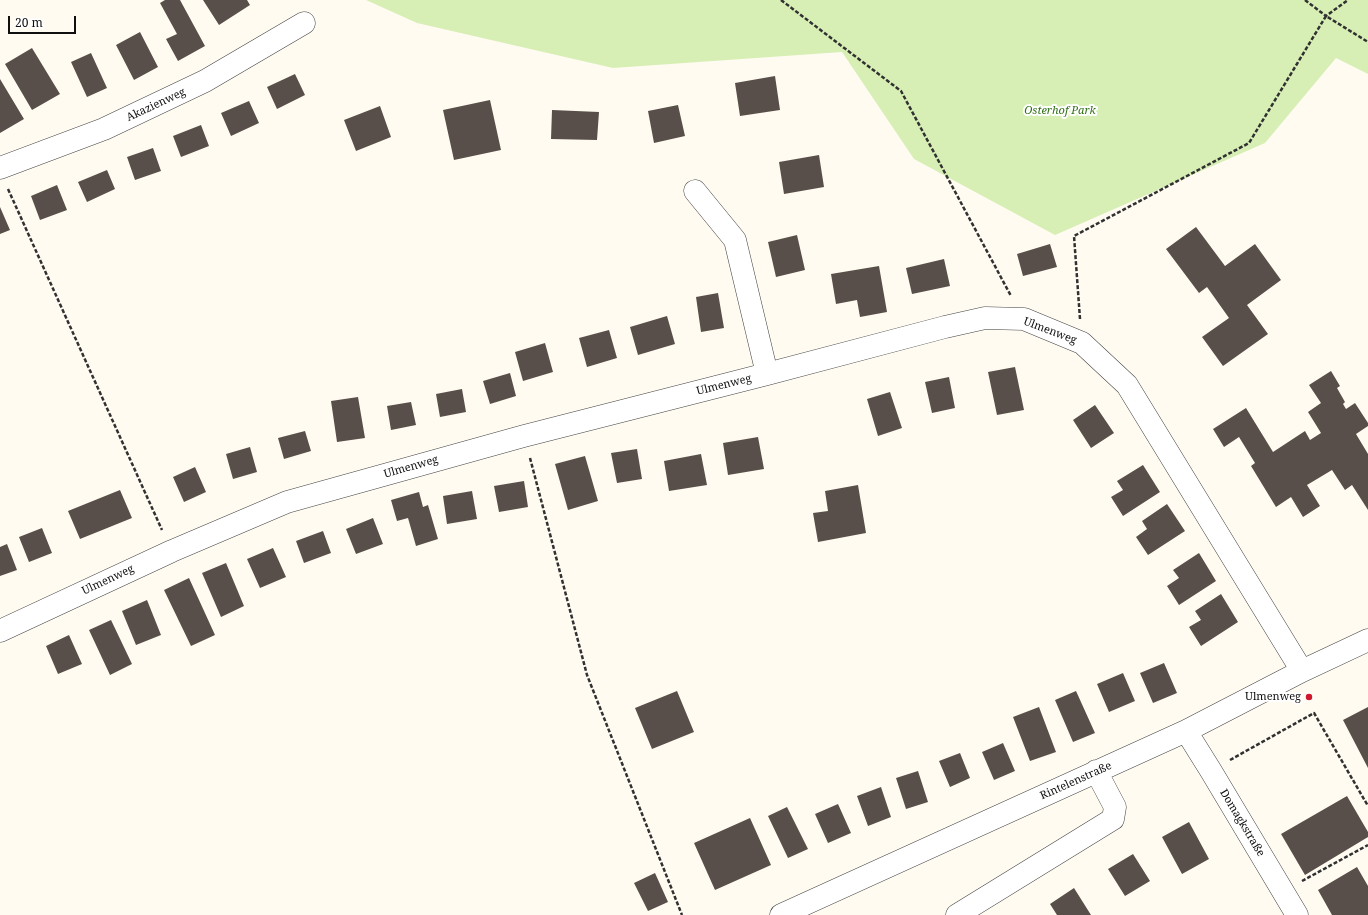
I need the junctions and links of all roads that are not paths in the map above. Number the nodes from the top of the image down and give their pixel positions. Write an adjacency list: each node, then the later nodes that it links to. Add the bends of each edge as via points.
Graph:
1 (304, 23): 2 (street, Akazienweg, via 205,81)
2 (3, 177)
3 (695, 191): 4 (street, via 735,240)
4 (767, 374): 5 (street, Ulmenweg, via 524,436 287,502 172,551); 7 (street, Ulmenweg, via 985,318 1024,319 1082,343 1127,386)
5 (0, 631)
6 (1368, 640): 7 (street, Rintelenstraße)
7 (1302, 671): 8 (street, Rintelenstraße)
8 (1186, 731): 9 (street, Rintelenstraße); 12 (street, Domagkstraße)
9 (1096, 771): 10 (street, Rintelenstraße); 11 (street, via 1115,807 1113,819)
10 (781, 915)
11 (957, 915)
12 (1297, 915)

